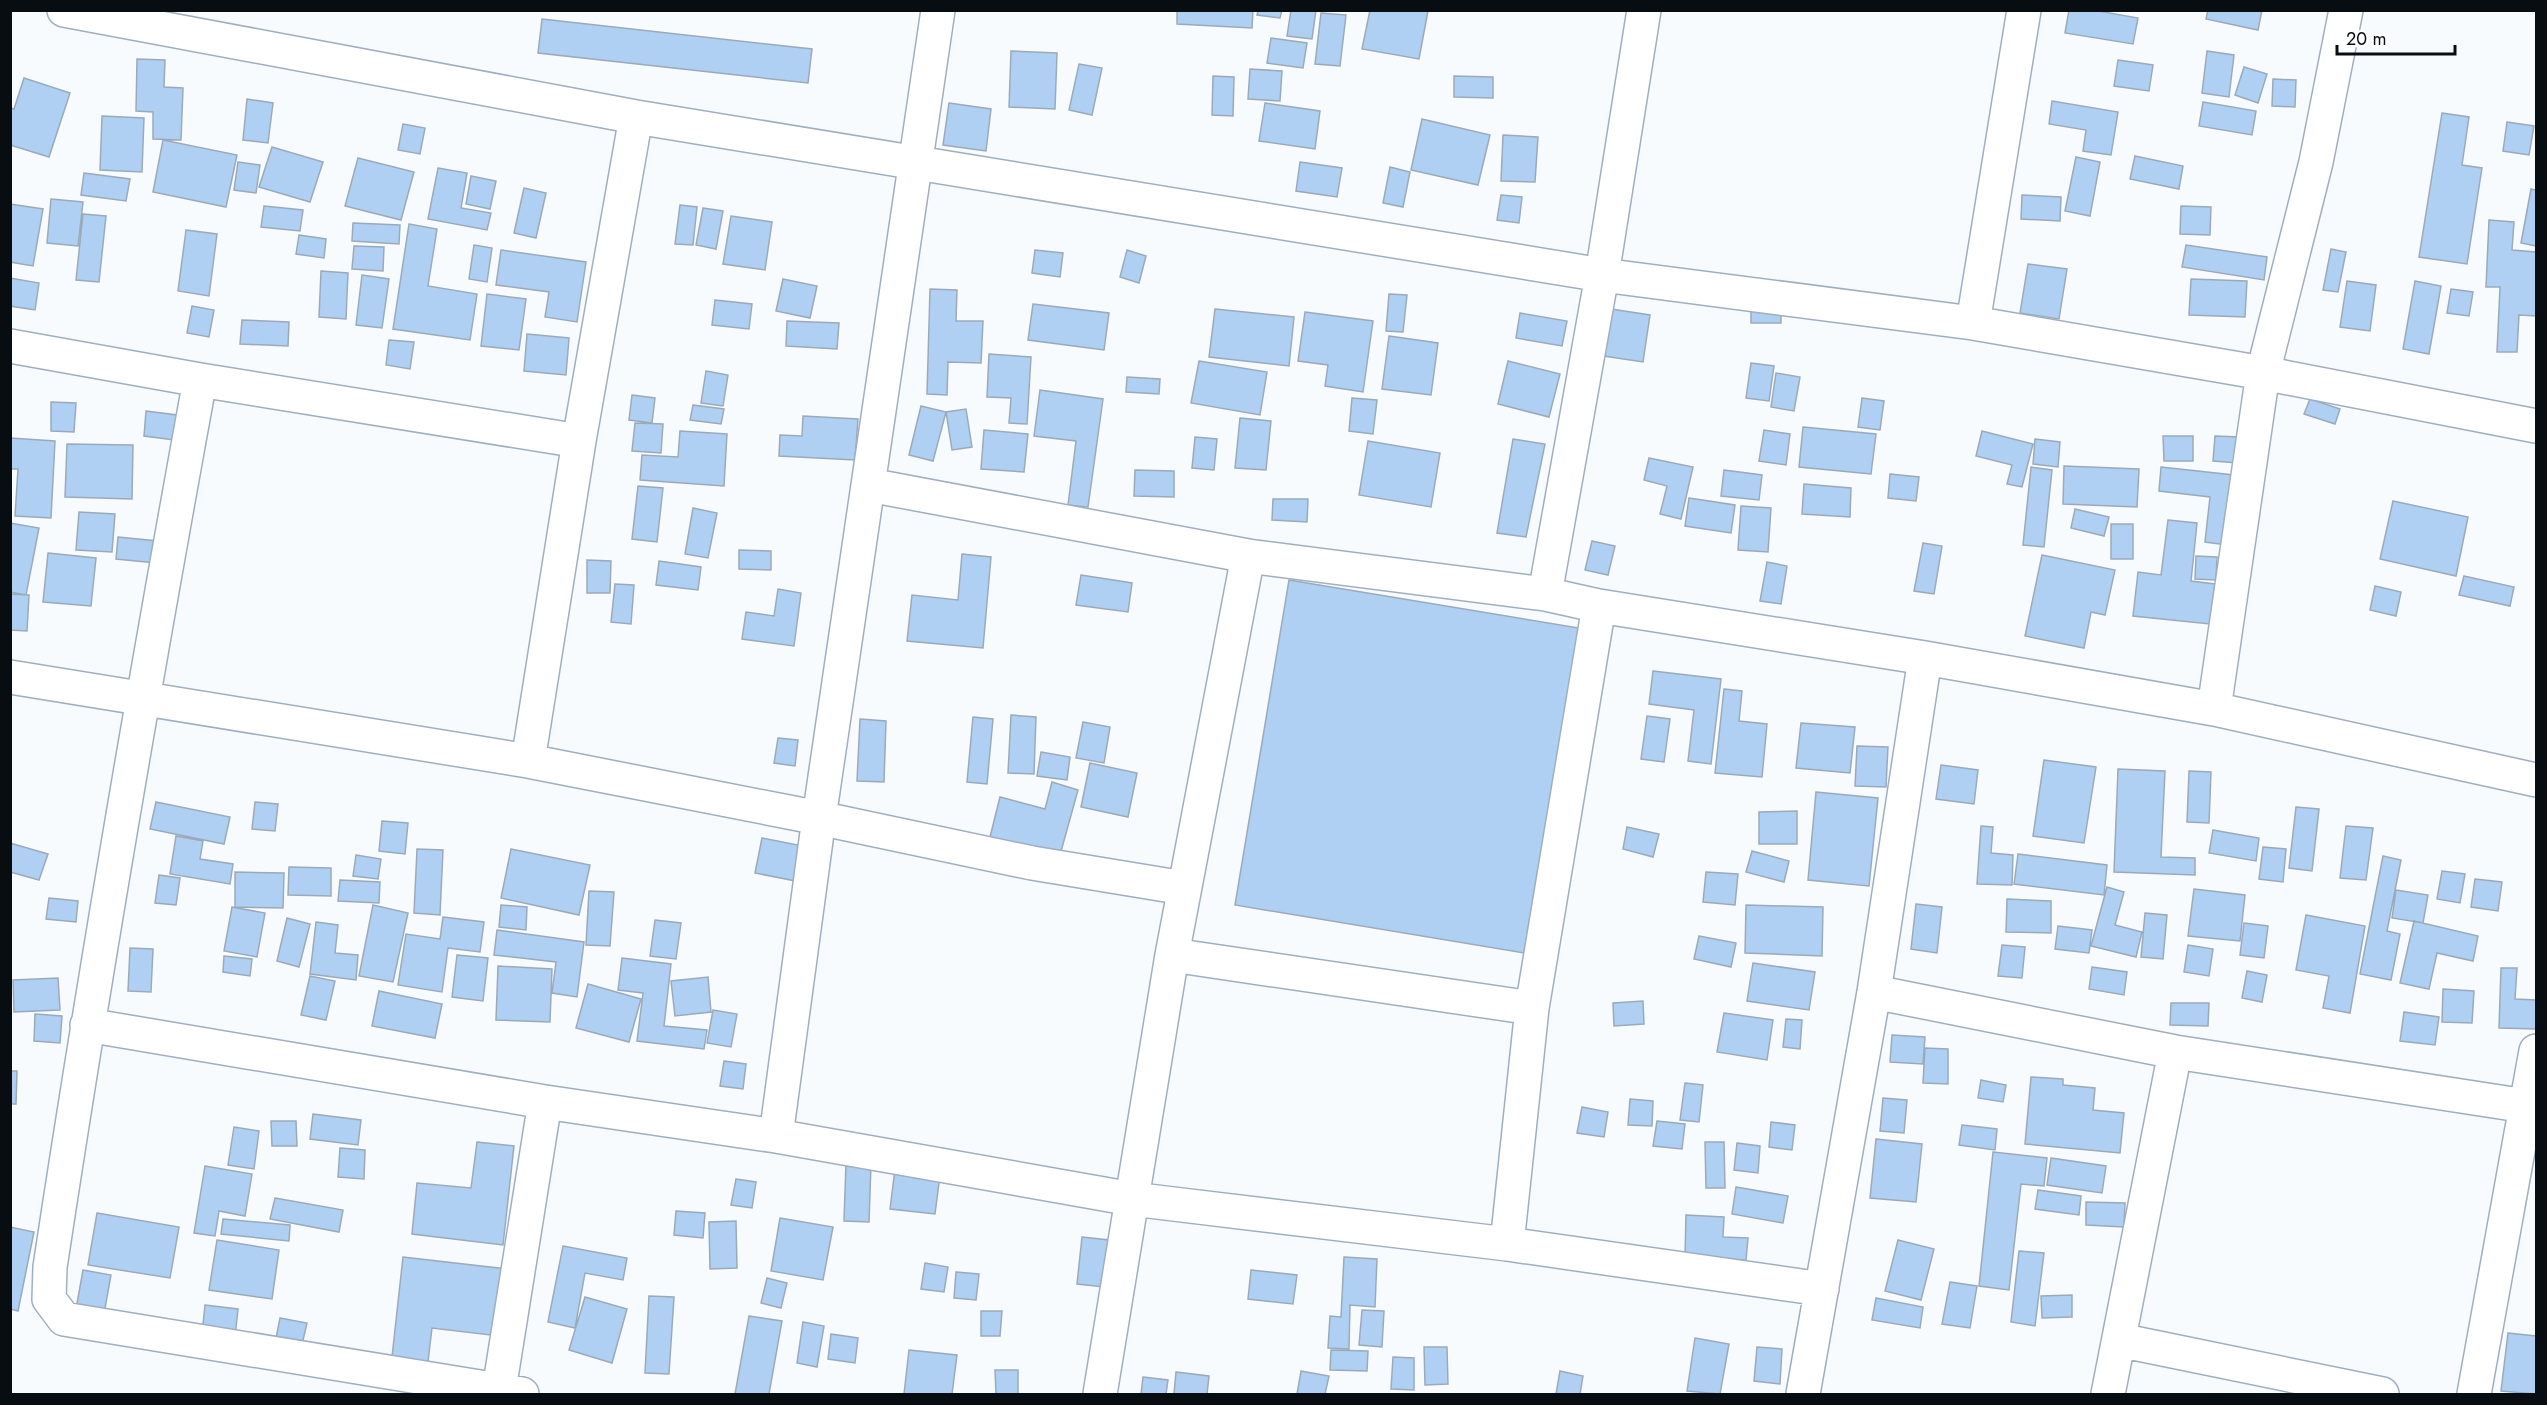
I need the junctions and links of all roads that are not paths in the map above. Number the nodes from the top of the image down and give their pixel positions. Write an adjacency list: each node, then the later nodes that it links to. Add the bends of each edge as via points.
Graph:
1 (64, 10): 6 (street)
2 (938, 10): 7 (street)
3 (1644, 10): 8 (street)
4 (2346, 10): 11 (street, via 2316,162)
5 (2021, 11): 9 (street)
6 (636, 117): 7 (street); 14 (street)
7 (916, 163): 8 (street); 15 (street)
8 (1602, 275): 9 (street); 17 (street)
9 (1973, 323): 11 (street)
10 (10, 346): 12 (street)
11 (2263, 373): 13 (street); 22 (street)
12 (200, 380): 14 (street); 21 (street)
13 (2536, 426)
14 (579, 441): 23 (street)
15 (869, 485): 16 (street); 25 (street)
16 (1248, 556): 17 (street); 26 (street)
17 (1545, 594): 18 (street)
18 (1599, 606): 19 (street); 29 (street)
19 (1925, 658): 22 (street); 28 (street)
20 (10, 677): 21 (street)
21 (141, 699): 23 (street); 30 (street)
22 (2214, 709): 24 (street)
23 (528, 761): 25 (street)
24 (2536, 780)
25 (819, 818): 26 (street, via 1032,863); 35 (street)
26 (1184, 888): 27 (street)
27 (1172, 955): 29 (street); 36 (street)
28 (1874, 992): 32 (street); 38 (street)
29 (1532, 1008): 37 (street)
30 (87, 1025): 33 (street); 40 (street, via 50,1267 50,1299 64,1318)
31 (2536, 1051): 34 (street)
32 (2175, 1052): 34 (street); 39 (street)
33 (545, 1102): 35 (street); 40 (street)
34 (2526, 1106): 45 (street)
35 (776, 1136): 36 (street)
36 (1132, 1199): 37 (street); 41 (street)
37 (1507, 1244): 38 (street)
38 (1822, 1289): 42 (street)
39 (2120, 1340): 43 (street); 44 (street)
40 (510, 1392)
41 (1100, 1395)
42 (1803, 1395)
43 (2108, 1395)
44 (2382, 1395)
45 (2474, 1395)

